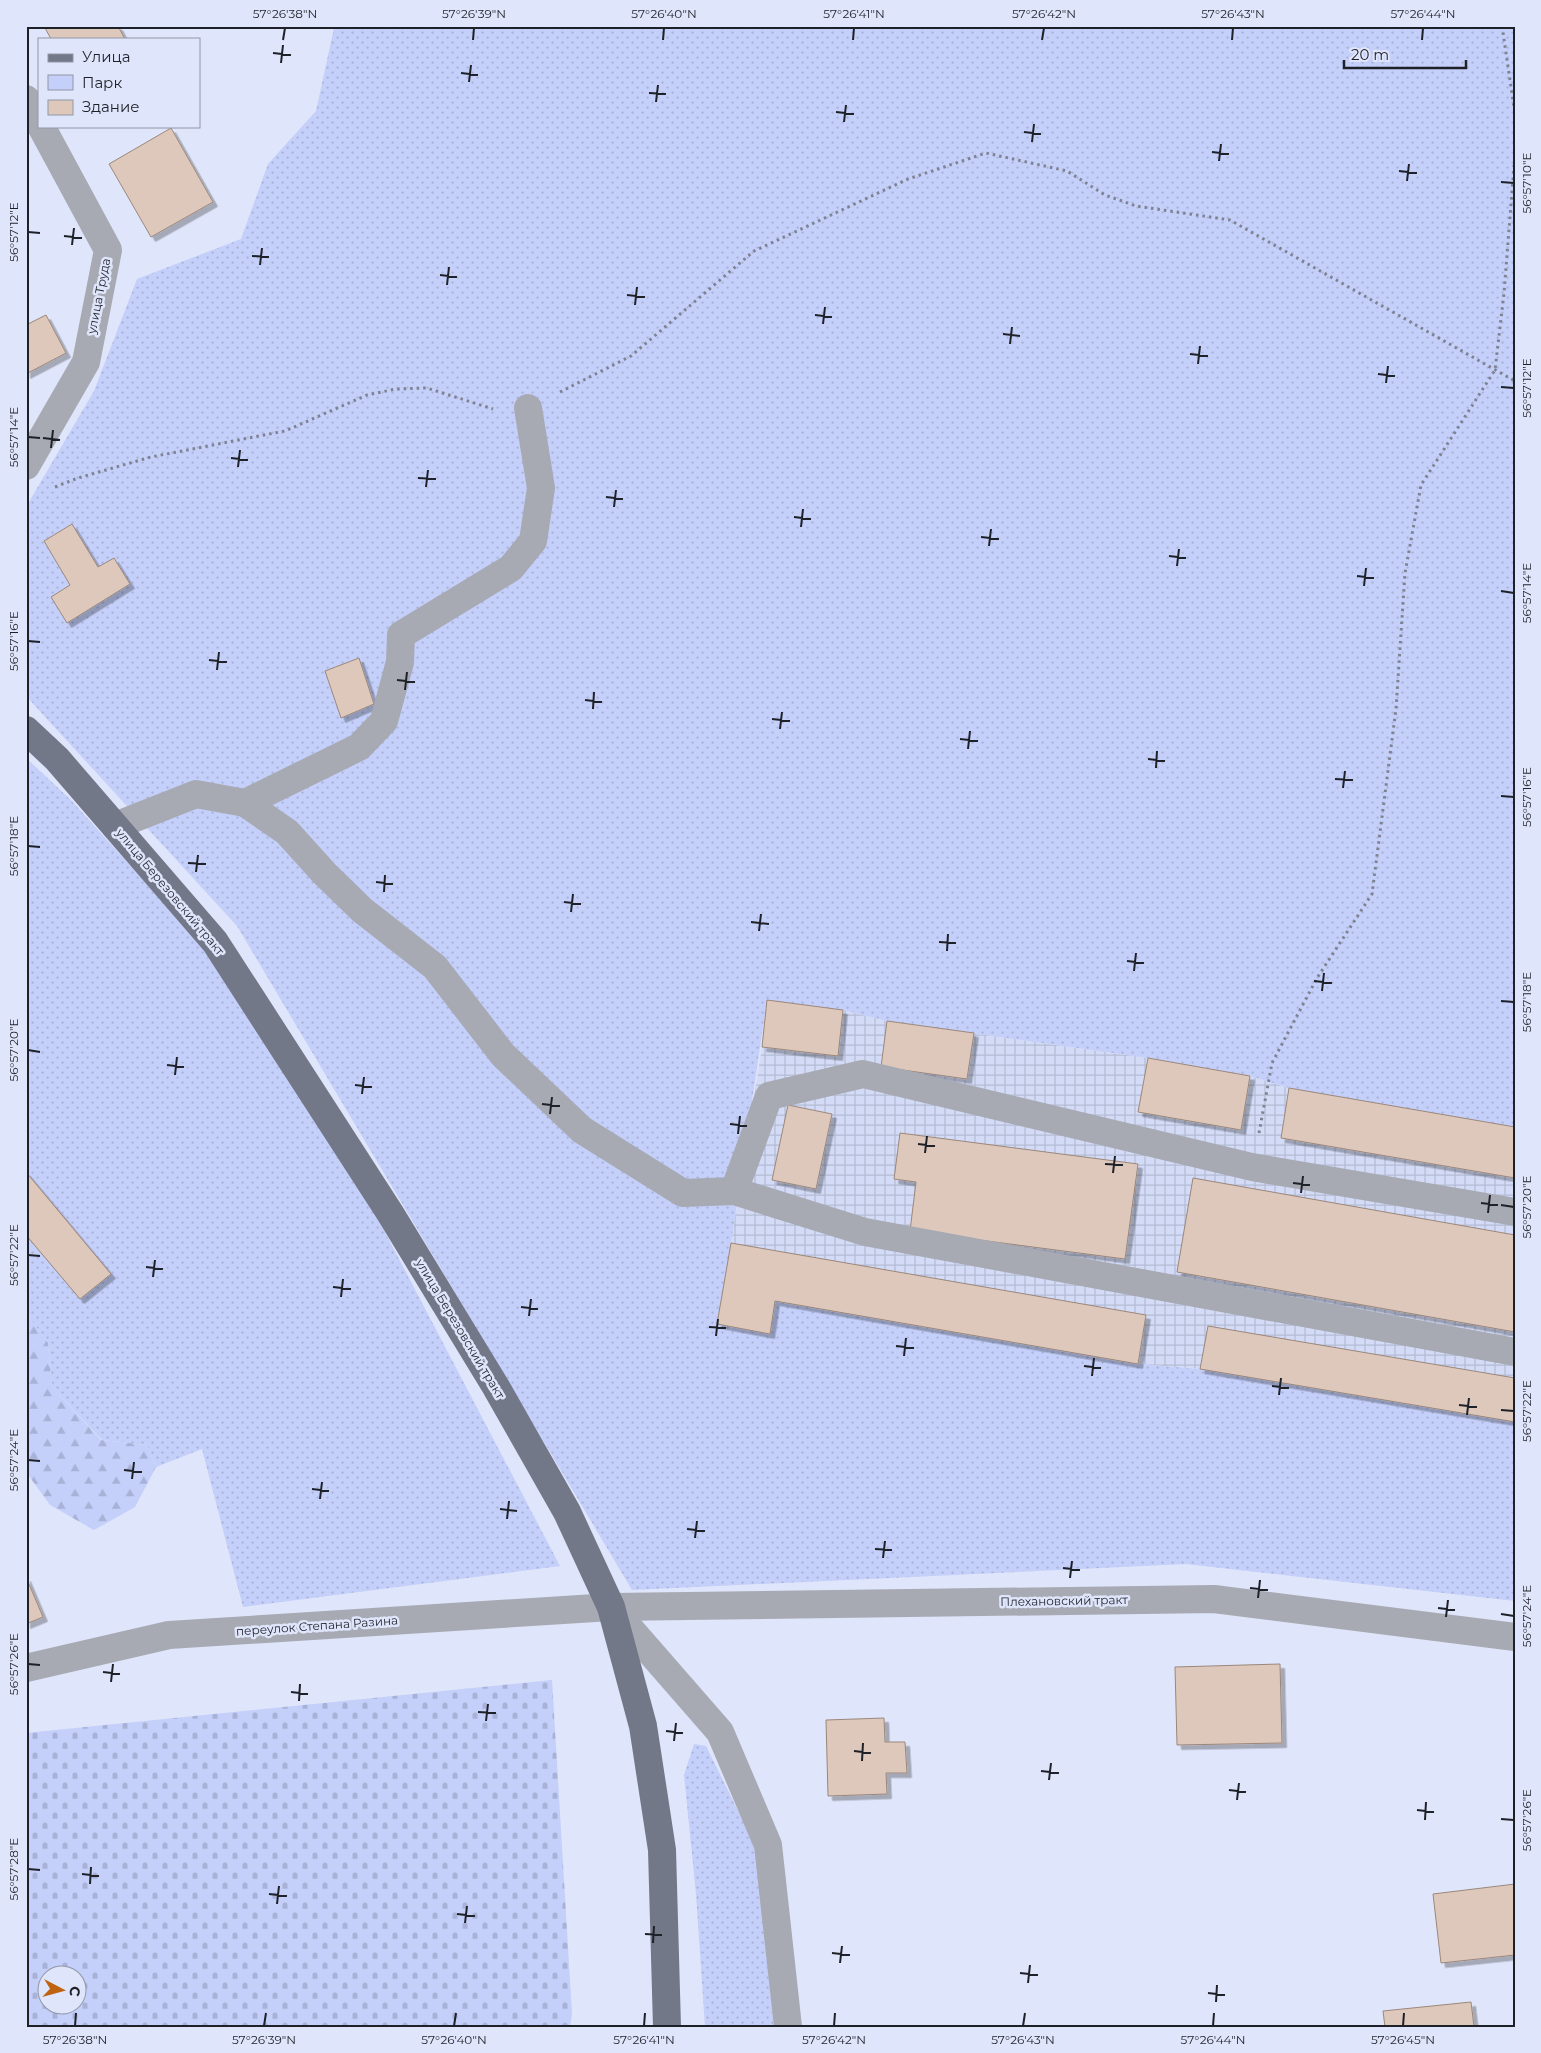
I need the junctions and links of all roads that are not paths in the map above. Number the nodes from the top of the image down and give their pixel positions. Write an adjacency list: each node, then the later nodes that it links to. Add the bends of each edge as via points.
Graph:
1 (26, 99): 2 (street)
2 (38, 120)
3 (42, 128): 5 (street, улица Труда, via 108,250 86,362)
4 (528, 408): 7 (street, via 541,488 533,541 511,568 401,635 400,662 384,721 360,747)
5 (26, 466)
6 (26, 730): 8 (main road, улица Березовский тракт, via 57,759)
7 (245, 803): 8 (street, via 196,794); 9 (street, via 287,832 362,910 435,967 503,1055 582,1130 683,1193)
8 (115, 826): 12 (main road, улица Березовский тракт, via 215,942 390,1213 496,1387 567,1512)
9 (734, 1191): 10 (street, via 769,1096 863,1074 1252,1167); 11 (street, via 864,1232)
10 (1515, 1212)
11 (1515, 1352)
12 (611, 1608): 13 (street, Плехановский тракт, via 1214,1599); 14 (street, переулок Степана Разина, via 169,1635); 15 (main road, улица Березовский тракт, via 642,1726 662,1850); 16 (street, via 720,1732 768,1845)
13 (1515, 1637)
14 (26, 1668)
15 (667, 2027)
16 (788, 2027)

